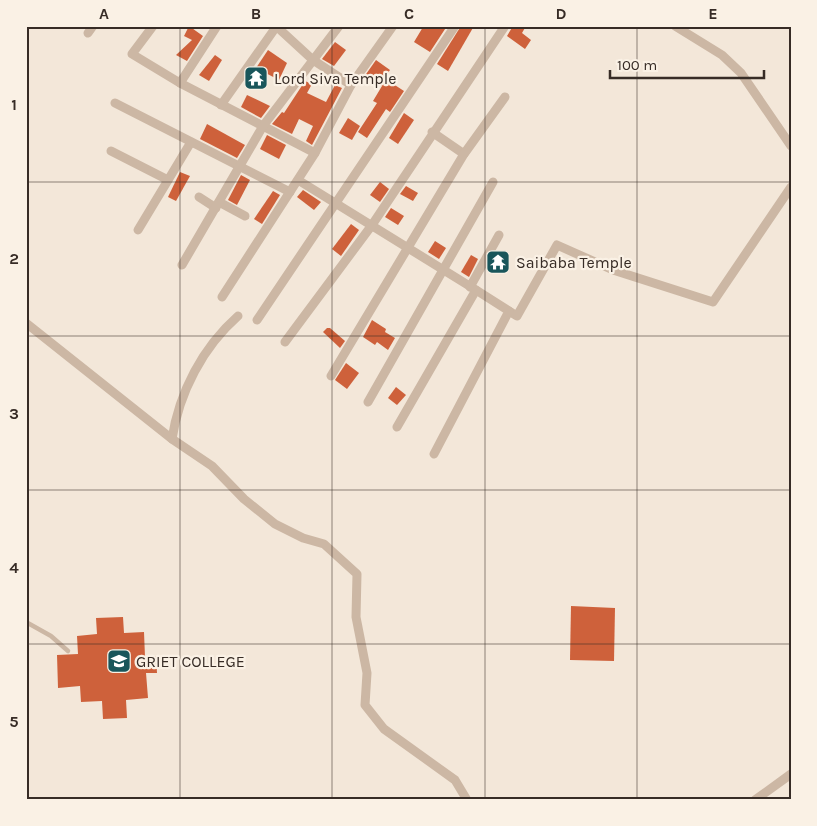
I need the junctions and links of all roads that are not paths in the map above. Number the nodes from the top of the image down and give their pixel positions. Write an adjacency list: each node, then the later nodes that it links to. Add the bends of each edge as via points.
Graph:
1 (153, 26): 10 (street, via 132,54)
2 (216, 26): 10 (street)
3 (339, 26): 9 (street)
4 (393, 26): 11 (street)
5 (455, 26): 29 (street)
6 (675, 26): 18 (street, via 722,55 742,74)
7 (276, 27): 9 (street); 14 (street)
8 (501, 28): 16 (street)
9 (313, 60): 11 (street); 15 (street)
10 (180, 84): 14 (street)
11 (351, 85): 20 (street)
12 (505, 97): 21 (street)
13 (115, 103): 17 (street)
14 (221, 105): 15 (street)
15 (263, 126): 20 (street); 22 (street)
16 (432, 132): 21 (street); 32 (street)
17 (191, 142): 22 (street); 23 (street)
18 (791, 146)
19 (112, 152): 23 (street)
20 (315, 153): 24 (street)
21 (464, 154): 35 (street)
22 (240, 167): 27 (street); 30 (street)
23 (168, 180): 33 (street)
24 (298, 180): 27 (street); 29 (street)
25 (492, 182): 37 (street)
26 (791, 187): 40 (street, via 713,302 613,270 558,245 517,316)
27 (290, 192): 39 (street)
28 (199, 197): 30 (street)
29 (336, 203): 32 (street); 42 (street)
30 (218, 205): 31 (street); 36 (street)
31 (245, 216)
32 (372, 225): 35 (street); 44 (street)
33 (138, 230)
34 (499, 235): 38 (street)
35 (408, 248): 37 (street); 45 (street)
36 (182, 265)
37 (442, 269): 38 (street); 46 (street)
38 (473, 288): 40 (street); 47 (street)
39 (222, 296)
40 (508, 311): 49 (street)
41 (238, 316): 48 (street, via 223,330 200,362 181,398)
42 (256, 320)
43 (26, 323): 48 (street)
44 (285, 342)
45 (331, 376)
46 (368, 402)
47 (398, 426)
48 (172, 439): 53 (street, via 212,466 244,499 275,524 324,544 357,574 356,617 367,673 365,705 384,729 455,780)
49 (434, 454)
50 (26, 622): 51 (lane, via 52,636)
51 (68, 651)
52 (791, 774): 54 (street)
53 (468, 800)
54 (755, 800)

